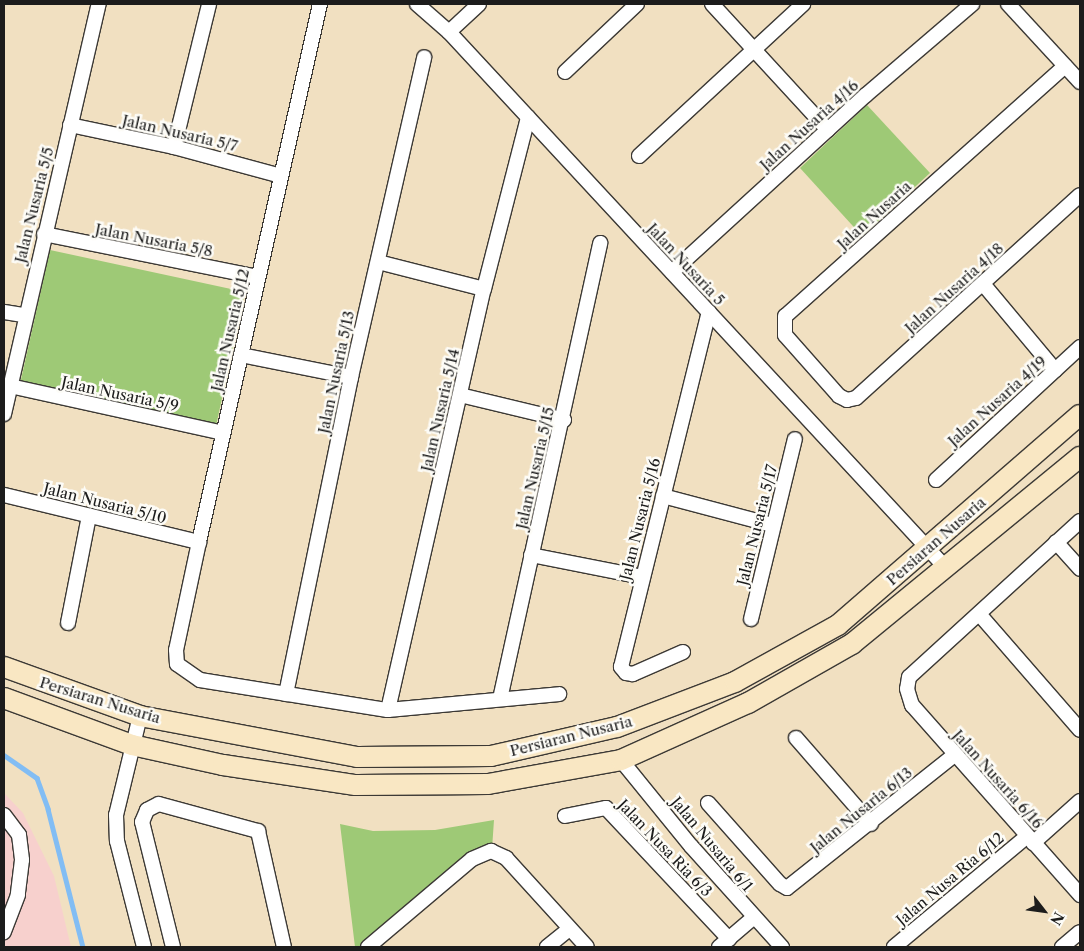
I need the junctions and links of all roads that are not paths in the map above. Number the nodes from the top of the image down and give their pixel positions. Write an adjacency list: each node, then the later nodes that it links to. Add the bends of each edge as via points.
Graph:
1 (98, 4): 18 (street, Jalan Nusaria 5/5)
2 (209, 4): 20 (street)
3 (320, 4): 22 (street, Jalan Nusaria 5/12)
4 (417, 4): 11 (street, Jalan Nusaria 5)
5 (479, 4): 11 (street)
6 (637, 4): 15 (street)
7 (712, 4): 12 (street)
8 (803, 4): 12 (street)
9 (972, 4): 19 (street, Jalan Nusaria 4/16)
10 (1008, 4): 14 (street)
11 (449, 32): 17 (street, Jalan Nusaria 5)
12 (756, 48): 19 (street); 21 (street)
13 (424, 58): 26 (street, Jalan Nusaria 5/13)
14 (1065, 66): 16 (street); 40 (street, Jalan Nusaria, via 786,316 785,335)
15 (565, 72)
16 (1080, 82)
17 (528, 118): 27 (street, Jalan Nusaria 5); 30 (street, Jalan Nusaria 5/14)
18 (70, 125): 20 (street, Jalan Nusaria 5/7); 24 (street, Jalan Nusaria 5/5)
19 (828, 130): 27 (street, Jalan Nusaria 4/16)
20 (174, 147): 22 (street, Jalan Nusaria 5/7)
21 (639, 156)
22 (281, 176): 28 (street, Jalan Nusaria 5/12)
23 (1080, 195): 29 (street, Jalan Nusaria 4/18)
24 (44, 234): 28 (street, Jalan Nusaria 5/8); 33 (street, Jalan Nusaria 5/5)
25 (600, 243): 43 (street, Jalan Nusaria 5/15)
26 (378, 262): 30 (street); 37 (street, Jalan Nusaria 5/13)
27 (672, 272): 32 (street, Jalan Nusaria 5)
28 (258, 278): 35 (street, Jalan Nusaria 5/12)
29 (984, 285): 36 (street); 40 (street, Jalan Nusaria 4/18, via 856,398)
30 (484, 289): 39 (street, Jalan Nusaria 5/14)
31 (4, 312): 33 (street)
32 (708, 312): 49 (street, Jalan Nusaria 5/16); 55 (street, Jalan Nusaria 5)
33 (24, 315): 38 (street, Jalan Nusaria 5/5)
34 (1080, 347): 36 (street, Jalan Nusaria 4/19)
35 (241, 355): 37 (street); 44 (street, Jalan Nusaria 5/12)
36 (1055, 370): 47 (street, Jalan Nusaria 4/19)
37 (351, 377): 65 (street, Jalan Nusaria 5/13)
38 (10, 386): 41 (street, Jalan Nusaria 5/5); 44 (street, Jalan Nusaria 5/9)
39 (460, 394): 43 (street); 69 (street, Jalan Nusaria 5/14)
40 (846, 400)
41 (4, 414)
42 (1080, 415): 55 (street, Persiaran Nusaria)
43 (564, 420): 56 (street, Jalan Nusaria 5/15)
44 (223, 434): 53 (street, Jalan Nusaria 5/12)
45 (795, 440): 52 (street, Jalan Nusaria 5/17)
46 (1080, 457): 57 (street, Persiaran Nusaria)
47 (936, 480)
48 (4, 495): 50 (street, Jalan Nusaria 5/10)
49 (663, 496): 52 (street); 59 (street, Jalan Nusaria 5/16)
50 (89, 516): 53 (street, Jalan Nusaria 5/10); 62 (street)
51 (1080, 521): 54 (street)
52 (772, 525): 61 (street, Jalan Nusaria 5/17)
53 (199, 542): 65 (street, Jalan Nusaria 5/12, via 176,650 177,664 200,680)
54 (1056, 542): 58 (street); 60 (street)
55 (928, 549): 57 (street); 70 (street, Persiaran Nusaria, via 838,624 735,682 618,727 491,756 357,757)
56 (531, 555): 59 (street); 68 (street, Jalan Nusaria 5/15)
57 (947, 569): 75 (street, Persiaran Nusaria, via 852,644 748,703)
58 (1080, 569)
59 (642, 577): 63 (street, Jalan Nusaria 5/16, via 621,667 626,673 633,674)
60 (980, 615): 71 (street); 74 (street, Jalan Nusaria 6/16, via 908,677 907,690 912,705)
61 (751, 619)
62 (68, 623)
63 (682, 652)
64 (4, 667): 70 (street, Persiaran Nusaria)
65 (286, 694): 69 (street)
66 (559, 694): 68 (street)
67 (4, 698): 73 (street, Persiaran Nusaria)
68 (500, 699): 69 (street)
69 (388, 710)
70 (140, 716): 73 (street)
71 (1080, 730)
72 (796, 738): 80 (street)
73 (132, 746): 75 (street, Persiaran Nusaria, via 222,765 356,785 488,784); 88 (street, via 116,815 117,841)
74 (954, 755): 80 (street, Jalan Nusaria 6/13); 81 (street, Jalan Nusaria 6/16)
75 (621, 760): 83 (street, Jalan Nusaria 6/1)
76 (1080, 801): 81 (street, Jalan Nusa Ria 6/12)
77 (708, 803): 80 (street, Jalan Nusaria 6/13, via 787,888)
78 (4, 815): 85 (street, via 19,835 22,860 18,895)
79 (565, 816): 87 (street, Jalan Nusa Ria 6/3, via 606,808)
80 (871, 824)
81 (1030, 839): 82 (street, Jalan Nusaria 6/16); 95 (street, Jalan Nusa Ria 6/12)
82 (1080, 895)
83 (753, 918): 87 (street); 94 (street, Jalan Nusaria 6/1)
84 (569, 929): 91 (street, via 506,858 491,851 472,859); 92 (street); 93 (street)
85 (4, 932)
86 (1080, 932): 96 (street)
87 (724, 943)
88 (144, 947)
89 (173, 947): 90 (street, via 142,822 147,810 159,804 258,831)
90 (284, 947)
91 (368, 947)
92 (547, 947)
93 (587, 947)
94 (782, 947)
95 (894, 947)
96 (1062, 947)

